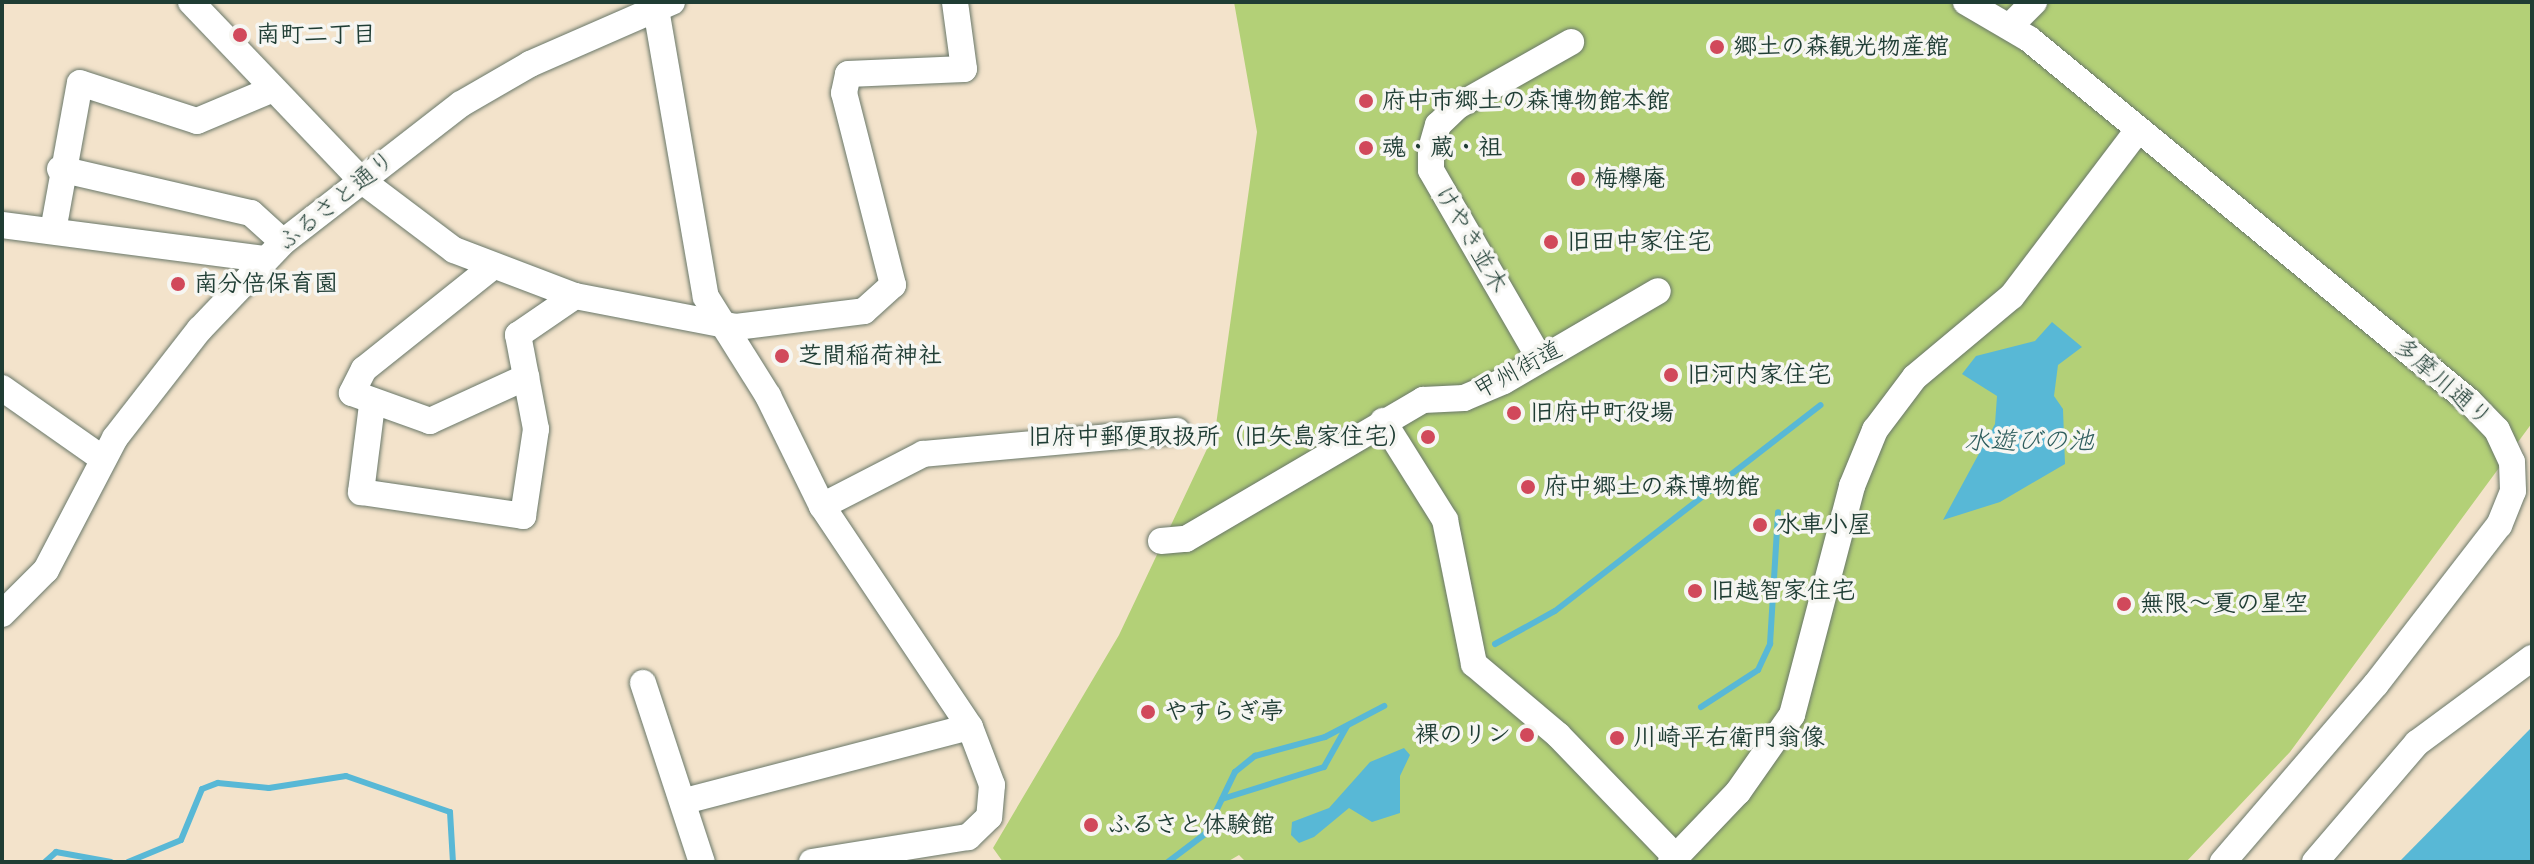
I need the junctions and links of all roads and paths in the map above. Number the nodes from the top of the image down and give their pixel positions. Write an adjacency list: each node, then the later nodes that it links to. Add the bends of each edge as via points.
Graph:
1 (191, 2): 8 (street)
2 (955, 2): 18 (street, via 964,69 848,74 844,93 893,285 864,311 826,320)
3 (1966, 2): 6 (street)
4 (2034, 2): 6 (street)
5 (664, 5): 11 (street, ふるさと通り, via 516,72); 18 (street, via 695,257)
6 (2010, 26): 9 (street, 多摩川通り)
7 (1571, 42): 19 (street, けやき並木, via 1468,98 1438,125 1431,149 1431,170)
8 (273, 89): 10 (street, via 197,121 80,83); 11 (street)
9 (2138, 130): 33 (street, via 2012,296 1915,377 1875,430 1852,486 1792,715 1738,792); 36 (street, 多摩川通り, via 2486,415 2506,445 2514,476 2499,525 2469,566)
10 (60, 169): 13 (street); 14 (street, via 251,213)
11 (361, 180): 14 (street, ふるさと通り); 15 (street, via 454,250)
12 (2, 225): 13 (street)
13 (53, 231): 14 (street)
14 (274, 250): 25 (street, ふるさと通り, via 200,329)
15 (492, 267): 17 (street); 22 (street, via 364,369 352,393)
16 (1658, 291): 19 (street, 甲州街道)
17 (575, 296): 18 (street); 20 (street, via 518,335)
18 (718, 322): 26 (street, via 768,396)
19 (1540, 359): 23 (street, 甲州街道, via 1464,398 1423,400)
20 (526, 377): 22 (street, via 430,421); 22 (street, via 536,429 523,516 361,492)
21 (2, 388): 25 (street)
22 (372, 405)
23 (1383, 421): 27 (street, 甲州街道, via 1186,539); 33 (street, via 1445,520 1474,664 1558,735)
24 (1177, 431): 26 (street, via 923,454)
25 (103, 459): 28 (street, ふるさと通り, via 46,570)
26 (822, 506): 31 (street)
27 (1161, 541)
28 (2, 614)
29 (2532, 658): 37 (street, via 2417,743)
30 (643, 683): 32 (street)
31 (970, 727): 32 (street); 35 (street, via 992,785 989,817 976,832)
32 (685, 801): 34 (street)
33 (1673, 859)
34 (702, 862)
35 (812, 862)
36 (2223, 862)
37 (2315, 862)

